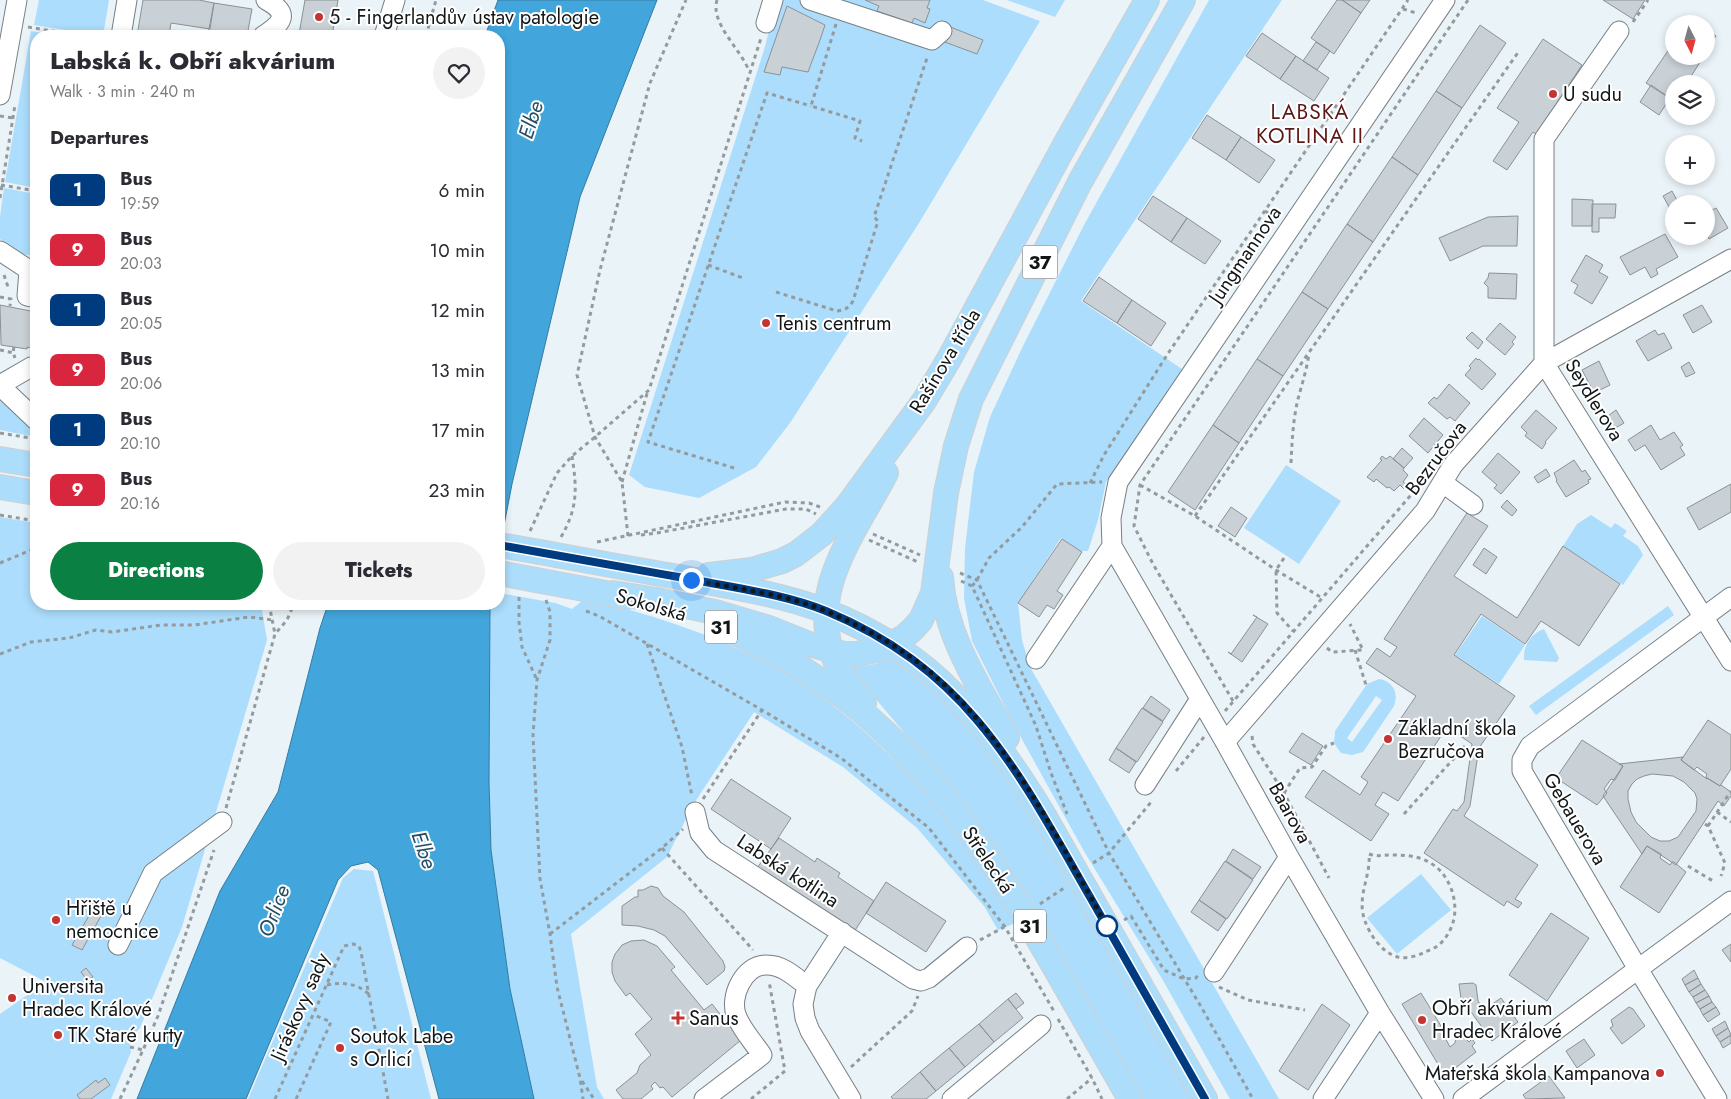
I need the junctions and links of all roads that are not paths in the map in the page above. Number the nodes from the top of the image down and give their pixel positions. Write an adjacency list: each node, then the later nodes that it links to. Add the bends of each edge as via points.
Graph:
1 (17, 0): 10 (street)
2 (127, 0): 12 (street)
3 (266, 0): 13 (street, via 272,3 282,20)
4 (395, 0): 14 (street)
5 (774, 0): 11 (street)
6 (810, 0): 16 (street)
7 (1147, 0): 27 (main road, Rašínova třída / 37)
8 (1183, 0): 37 (main road, Rašínova třída / 37, via 1080,182 970,399)
9 (1445, 0): 36 (street, Jungmannova, via 1118,482 1111,518)
10 (6, 23): 17 (street)
11 (766, 23)
12 (122, 30)
13 (272, 30)
14 (386, 30)
15 (1618, 30): 24 (street, Seydlerova, via 1544,139)
16 (937, 36)
17 (4, 53): 18 (street)
18 (0, 94)
19 (0, 251): 21 (street)
20 (1731, 259): 24 (street, Bezručova)
21 (30, 267)
22 (30, 285): 23 (street)
23 (30, 296)
24 (1544, 362): 31 (street, Bezručova, via 1453,465); 43 (street, Seydlerova)
25 (30, 369): 26 (street)
26 (0, 386): 28 (street)
27 (924, 401): 38 (main road, Rašínova třída, via 848,504 822,534 796,554 769,566 734,573 696,575); 42 (main road, via 838,561)
28 (30, 414)
29 (0, 459): 30 (main road)
30 (30, 464)
31 (1443, 483): 34 (street); 50 (street, Bezručova, via 1425,511)
32 (0, 487): 33 (main road)
33 (30, 492)
34 (1473, 505)
35 (505, 545): 38 (main road, Sokolská / 31, bridge, via 550,547)
36 (1112, 546): 46 (street); 49 (street, Baarova)
37 (933, 549): 44 (main road, via 936,575 928,606 913,629); 54 (main road, via 948,621)
38 (632, 569): 42 (main road, Sokolská / 31, via 768,595)
39 (505, 576): 40 (main road, Sokolská / 31, bridge, via 540,591)
40 (613, 593): 45 (main road, via 716,612); 48 (main road, Sokolská / 31, via 728,630 772,650)
41 (1731, 597): 43 (street, Gebauerova)
42 (825, 611): 44 (main road, 31); 45 (main road)
43 (1704, 618): 47 (street, Seydlerova); 61 (street, Gebauerova, via 1530,746 1522,760 1525,779)
44 (892, 645): 45 (main road, via 870,653); 54 (main road, 31, via 935,677 972,713 1010,762)
45 (832, 652): 51 (main road, via 851,686)
46 (1036, 659)
47 (1731, 661)
48 (820, 681): 51 (main road, Střelecká / 31, via 845,698)
49 (1200, 698): 50 (street, Baarova); 52 (street)
50 (1225, 742): 56 (street, Baarova)
51 (915, 763): 69 (main road, Střelecká / 31, via 973,836 1015,921)
52 (1145, 785)
53 (695, 812): 58 (street, Labská kotlina, via 700,833 714,850)
54 (1042, 812): 70 (main road, 31, via 1090,870)
55 (222, 822): 59 (street, via 153,873)
56 (1289, 858): 62 (street); 64 (street, Baarova)
57 (1731, 901): 61 (street)
58 (842, 932): 60 (street, via 920,981 929,978); 63 (street, Labská kotlina)
59 (118, 945)
60 (968, 947)
61 (1638, 968): 73 (street); 74 (street, Gebauerova)
62 (1207, 979)
63 (807, 986): 66 (street, via 783,968 766,964 746,974 735,1000 736,1016 762,1055); 67 (street, Labská kotlina, via 803,1004 805,1018)
64 (1380, 1014): 71 (street); 72 (street, Baarova)
65 (1041, 1025): 68 (street)
66 (704, 1099)
67 (850, 1099)
68 (952, 1099)
69 (1130, 1099)
70 (1205, 1099)
71 (1323, 1099)
72 (1434, 1099)
73 (1463, 1099)
74 (1717, 1099)

